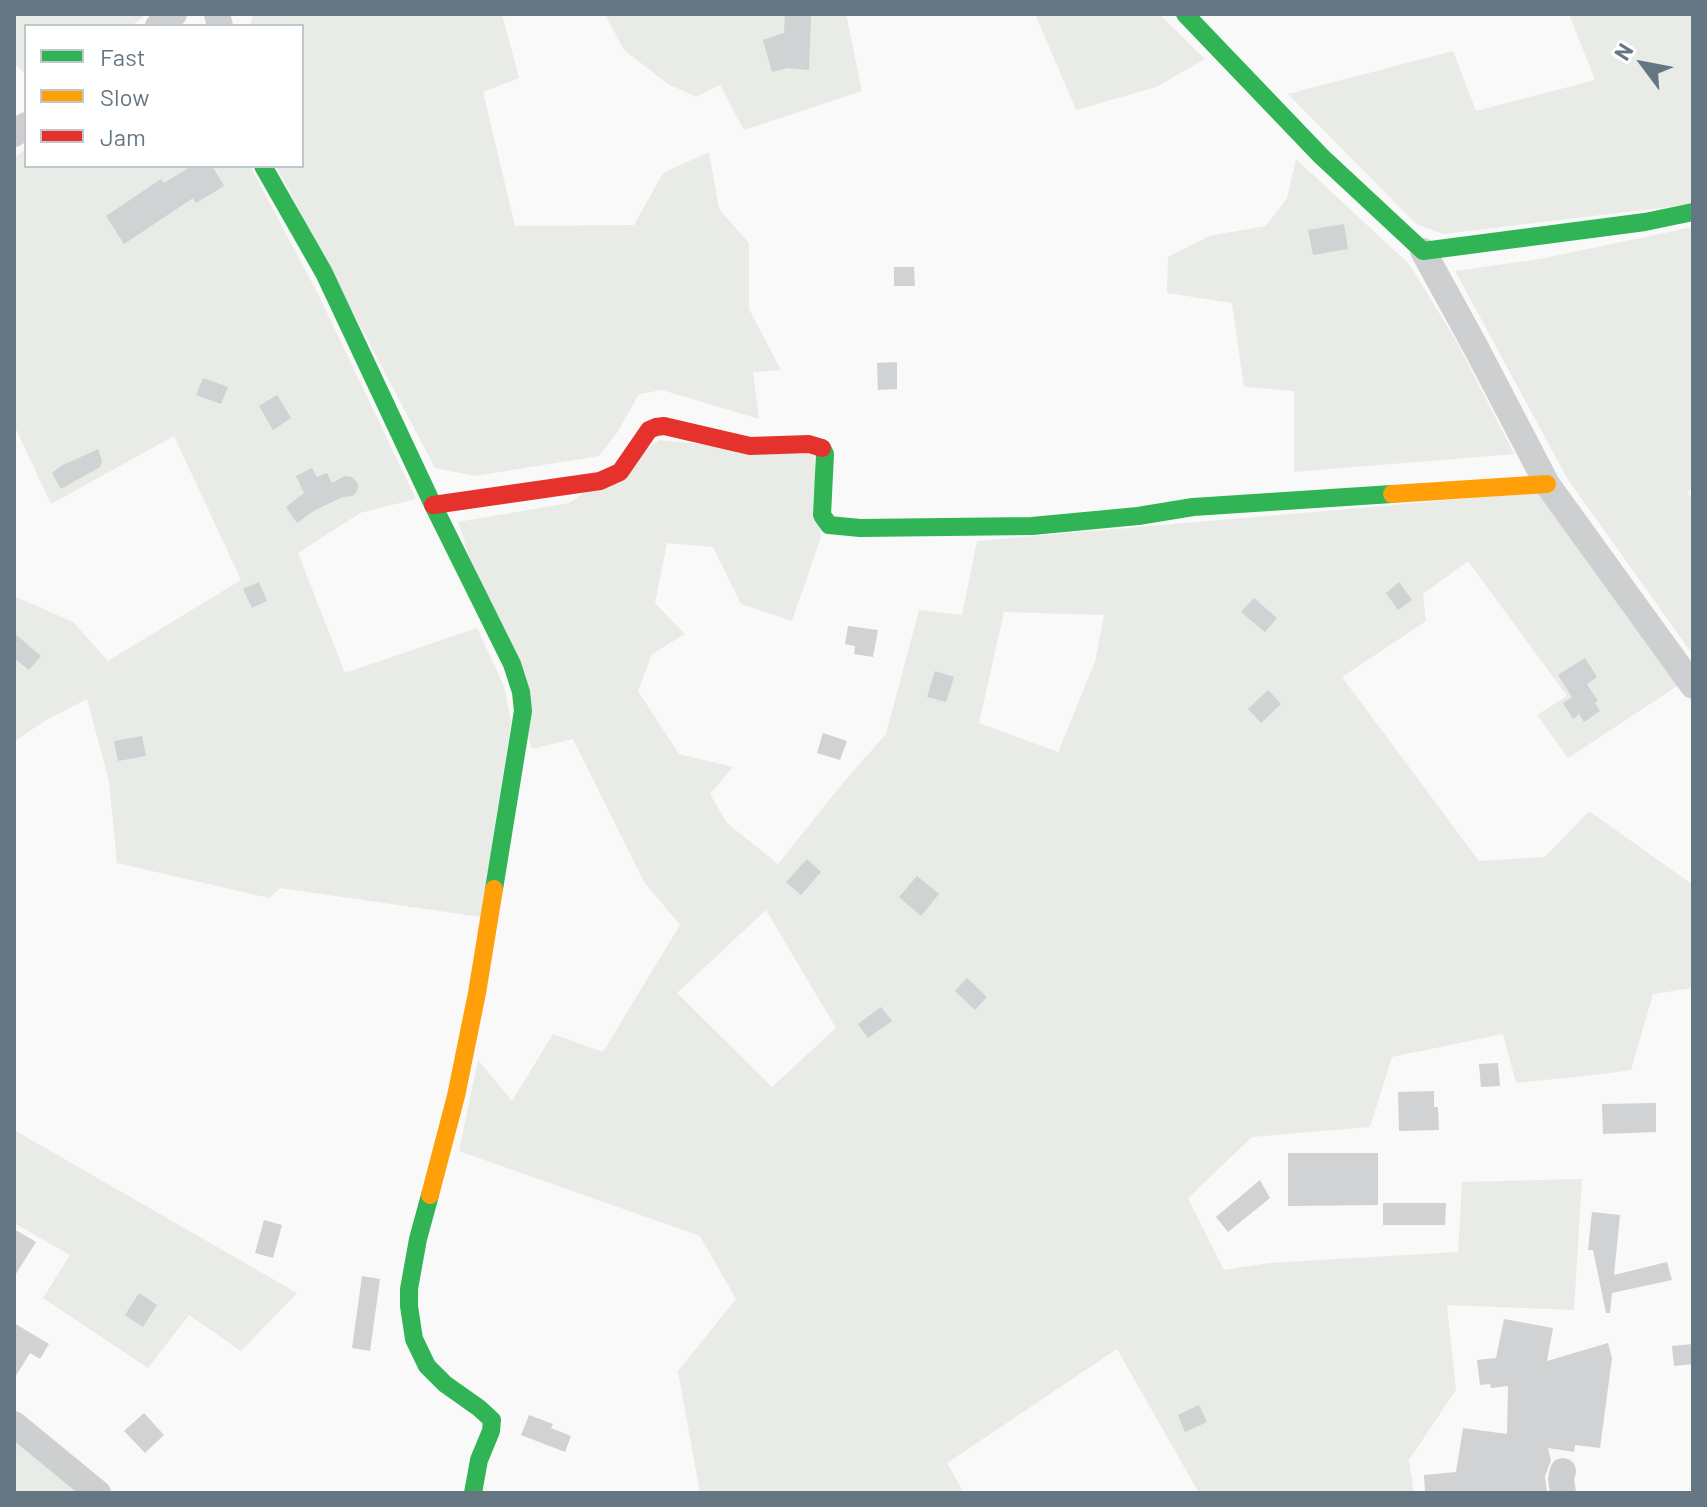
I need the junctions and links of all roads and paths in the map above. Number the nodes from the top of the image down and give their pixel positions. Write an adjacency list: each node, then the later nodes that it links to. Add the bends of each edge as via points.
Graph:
1 (1185, 14): 4 (street, via 1321,156)
2 (264, 168): 6 (street, via 324,273)
3 (1693, 212): 4 (street)
4 (1423, 251): 5 (street)
5 (1547, 484): 6 (street, via 1193,507 1032,526 860,528 829,525 822,515 821,447 750,446 664,426 649,430 620,472 600,481); 7 (street)
6 (433, 505): 10 (street, via 512,664 523,711 474,1008 409,1289 414,1339 427,1366 492,1420)
7 (1693, 686)
8 (14, 1424): 9 (street)
9 (98, 1493)
10 (473, 1493)

